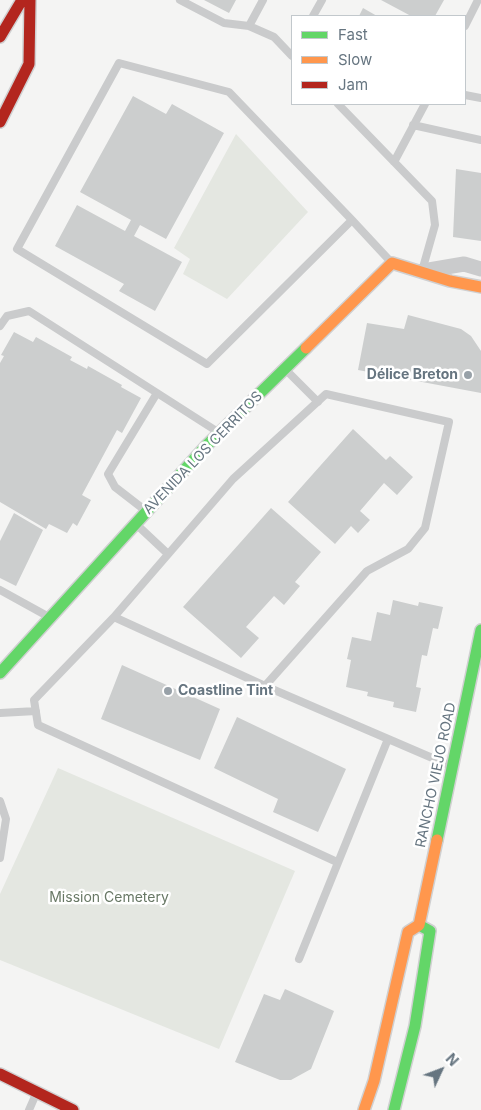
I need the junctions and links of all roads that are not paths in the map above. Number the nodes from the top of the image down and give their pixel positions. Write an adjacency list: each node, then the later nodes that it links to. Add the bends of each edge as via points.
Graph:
1 (22, 0): 10 (main road)
2 (30, 0): 16 (main road, via 29,64)
3 (180, 0): 9 (lane, via 224,23)
4 (263, 0): 9 (lane)
5 (322, 0): 7 (lane)
6 (478, 0): 8 (lane)
7 (314, 15)
8 (466, 24)
9 (249, 26): 11 (lane, via 274,37)
10 (0, 38)
11 (291, 55)
12 (466, 95): 13 (lane)
13 (481, 98)
14 (339, 105): 19 (lane)
15 (424, 105): 17 (lane)
16 (0, 122)
17 (414, 125): 18 (lane); 19 (lane)
18 (481, 140)
19 (394, 162): 23 (lane, via 432,201 435,225)
20 (352, 220): 20 (lane, via 229,92 119,63 17,249 207,364); 21 (lane)
21 (392, 263): 23 (main road); 26 (main road, AVENIDA LOS CERRITOS)
22 (481, 268): 23 (street, via 464,264)
23 (422, 271): 24 (main road)
24 (481, 287)
25 (0, 326): 27 (lane, via 7,316 29,311)
26 (285, 368): 28 (lane); 29 (main road, AVENIDA LOS CERRITOS)
27 (157, 393): 29 (lane); 30 (lane, via 108,474 115,487)
28 (318, 402): 32 (lane, via 233,479); 38 (lane, via 326,394 449,422 425,528 408,549 367,571)
29 (219, 433): 30 (main road, AVENIDA LOS CERRITOS)
30 (147, 511): 31 (main road, AVENIDA LOS CERRITOS)
31 (135, 524): 32 (lane); 35 (main road, AVENIDA LOS CERRITOS)
32 (168, 554): 34 (lane)
33 (0, 590): 35 (lane)
34 (114, 617): 38 (lane); 39 (lane, via 34,700)
35 (50, 618): 37 (main road, AVENIDA LOS CERRITOS)
36 (481, 630): 42 (main road, RANCHO VIEJO ROAD)
37 (0, 673)
38 (265, 686): 41 (lane)
39 (36, 711): 40 (lane); 45 (lane, via 38,725)
40 (0, 713)
41 (388, 739): 42 (lane); 45 (lane)
42 (453, 767): 46 (main road, RANCHO VIEJO ROAD)
43 (0, 801): 44 (lane, via 6,819)
44 (0, 858)
45 (337, 862): 47 (lane)
46 (419, 925): 52 (main road, RANCHO VIEJO ROAD, via 408,932 374,1081); 53 (main road, via 430,931 415,1026)
47 (299, 959)
48 (0, 1074): 49 (main road)
49 (37, 1092): 50 (lane); 51 (main road)
50 (29, 1110)
51 (74, 1110)
52 (364, 1110)
53 (394, 1110)

